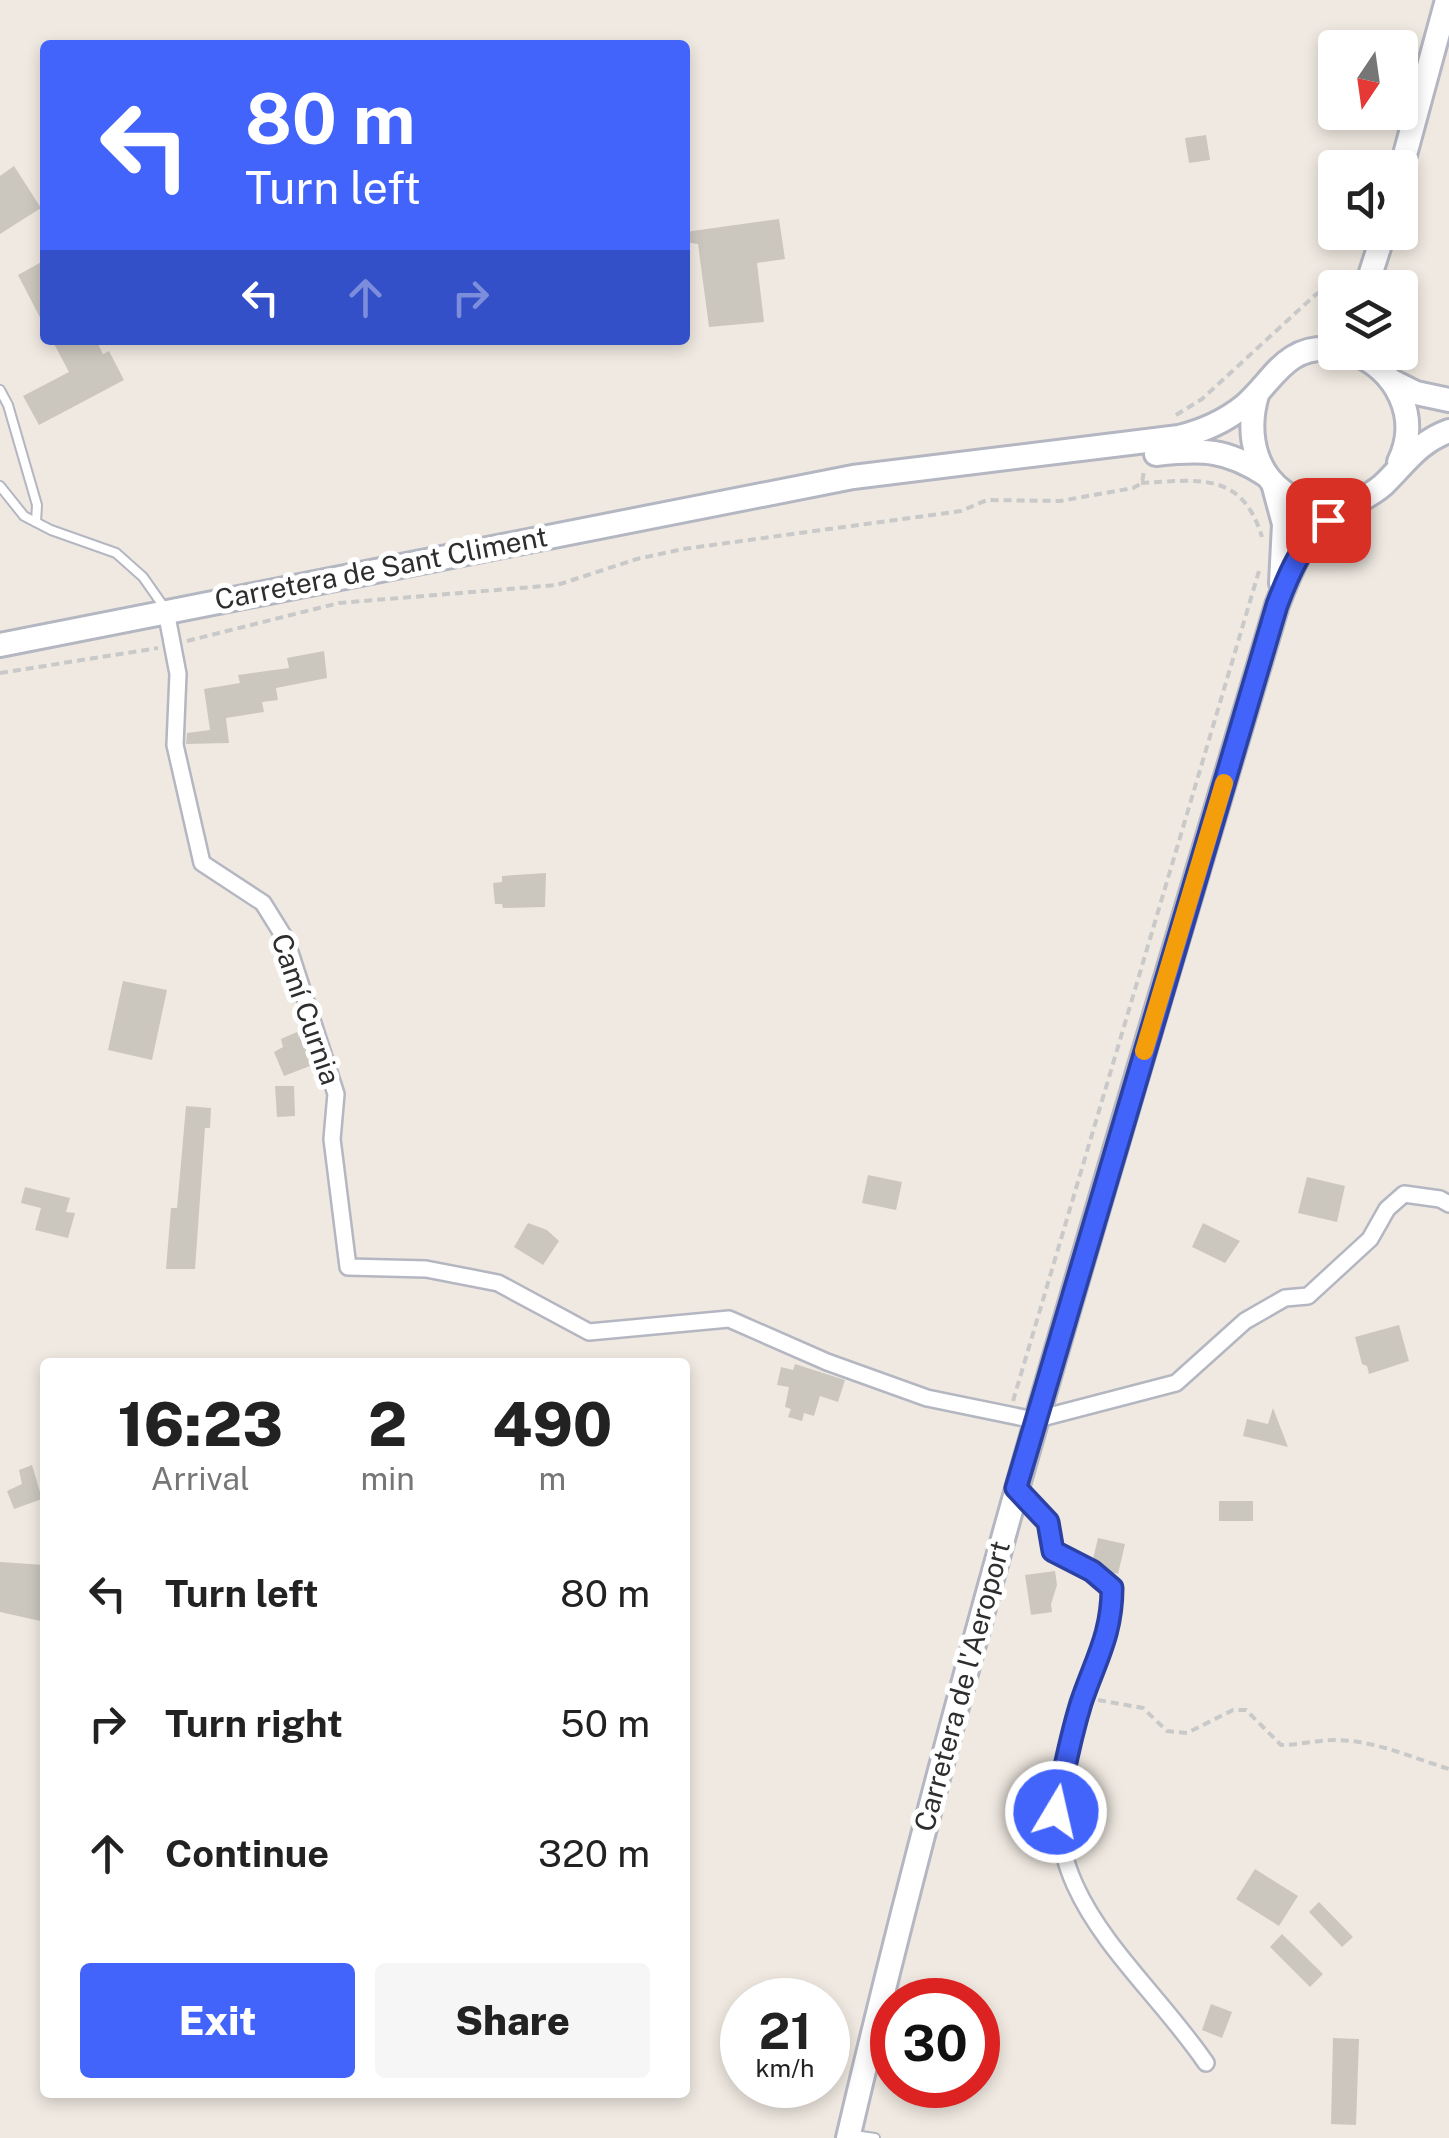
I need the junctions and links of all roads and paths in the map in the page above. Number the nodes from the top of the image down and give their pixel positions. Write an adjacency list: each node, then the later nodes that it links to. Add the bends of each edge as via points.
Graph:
1 (1447, 0): 2 (main road)
2 (1406, 150)
3 (1318, 352): 7 (main road, via 1286,362)
4 (1386, 370): 10 (main road, via 1407,416)
5 (1387, 370): 8 (main road, via 1416,393)
6 (0, 390): 16 (lane, via 37,505)
7 (1257, 394): 11 (main road, via 1250,436); 14 (main road, via 1228,418 1179,437 853,477)
8 (1449, 400)
9 (1449, 431): 10 (main road)
10 (1396, 470): 15 (main road)
11 (1270, 479): 14 (main road, via 1232,456 1207,450 856,490); 15 (main road, via 1302,502); 19 (main road, via 1284,524)
12 (1141, 483): 17 (path, via 1207,480 1230,488 1252,510)
13 (0, 486): 16 (lane)
14 (795, 491): 20 (main road, Carretera de Sant Climent)
15 (1354, 502): 19 (main road, via 1316,530)
16 (36, 522): 20 (lane, via 116,553)
17 (1262, 551)
18 (1261, 566): 23 (path)
19 (1277, 605): 24 (main road, Carretera de l'Aeroport)
20 (166, 611): 21 (main road, Carretera de Sant Climent); 23 (street, Camí Curnia, via 178,674 175,745 202,863 263,903 286,940 336,1094 332,1140 348,1267 426,1270 498,1283 588,1332 729,1319 927,1398)
21 (0, 645)
22 (1449, 1204): 24 (street, via 1404,1194 1370,1239 1308,1296 1285,1298 1245,1322 1176,1382)
23 (1009, 1415): 24 (street)
24 (1034, 1420): 25 (main road, Carretera de l'Aeroport)
25 (1016, 1488): 26 (street, via 1048,1522 1053,1551 1112,1588 1109,1630); 29 (main road, Carretera de l'Aeroport, via 927,1811)
26 (1083, 1698): 27 (path, via 1144,1708 1168,1731 1187,1732 1246,1710 1281,1745 1366,1743); 28 (street, via 1056,1812 1069,1874 1092,1923)
27 (1449, 1769)
28 (1206, 2064)
29 (848, 2136): 30 (lane)
30 (874, 2138)

